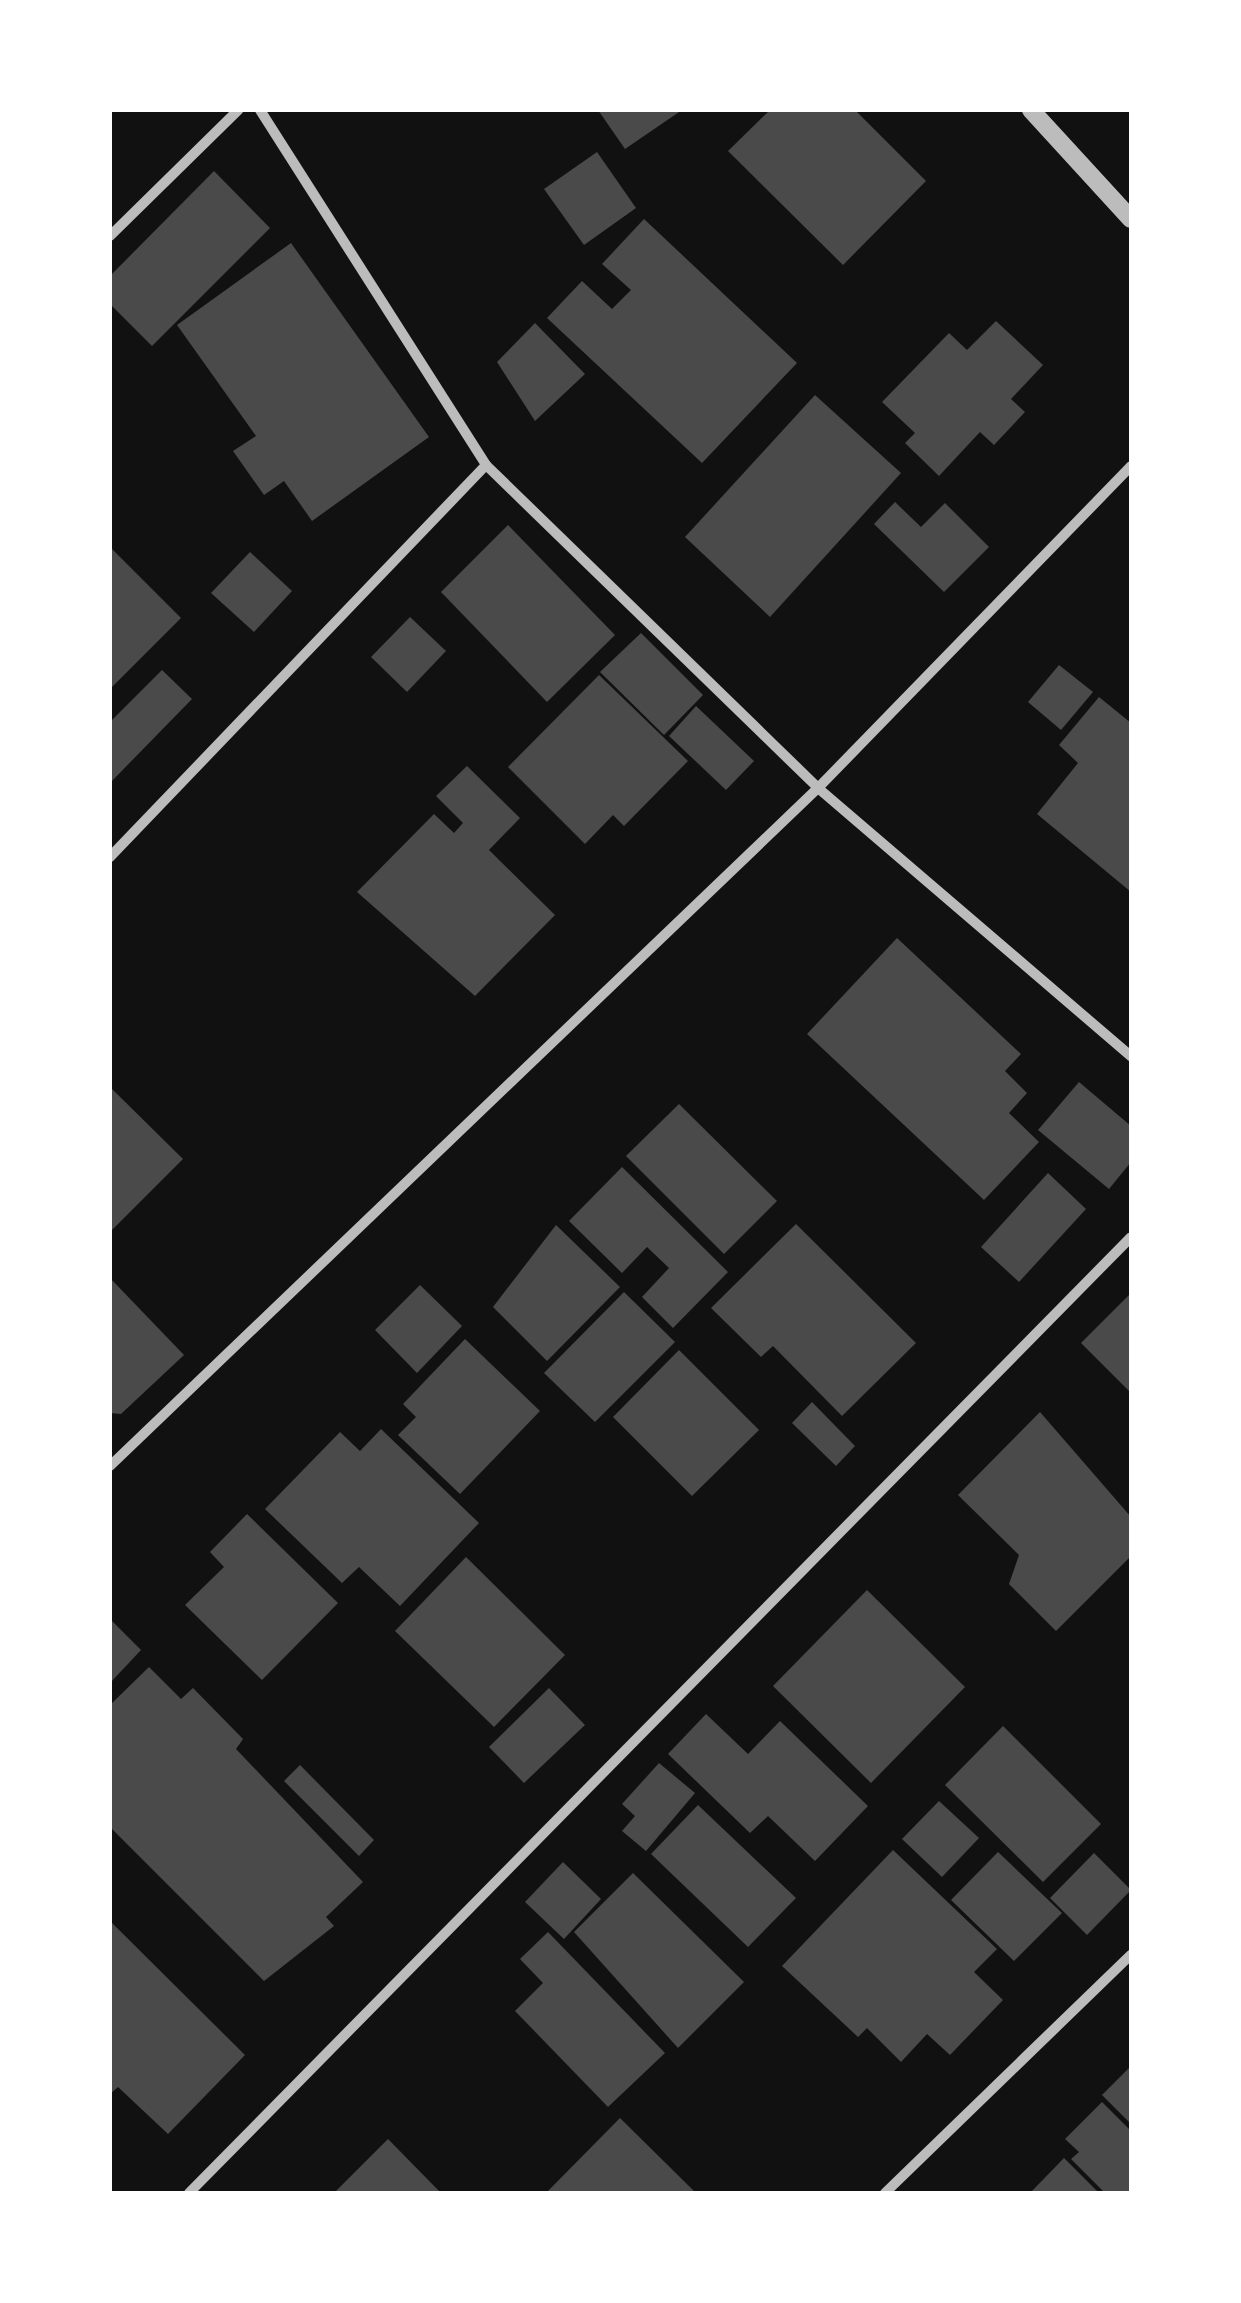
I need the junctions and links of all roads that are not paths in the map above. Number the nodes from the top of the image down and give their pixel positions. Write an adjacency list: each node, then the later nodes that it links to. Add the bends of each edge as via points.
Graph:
1 (238, 110): 5 (street)
2 (260, 110): 6 (street)
3 (1031, 110): 4 (street)
4 (1131, 218)
5 (110, 236)
6 (486, 464): 8 (street); 9 (street)
7 (1131, 466): 8 (street)
8 (818, 788): 10 (street); 12 (street)
9 (110, 857)
10 (1131, 1056)
11 (1131, 1236): 14 (street)
12 (110, 1466)
13 (1131, 1955): 15 (street)
14 (189, 2193)
15 (885, 2193)

